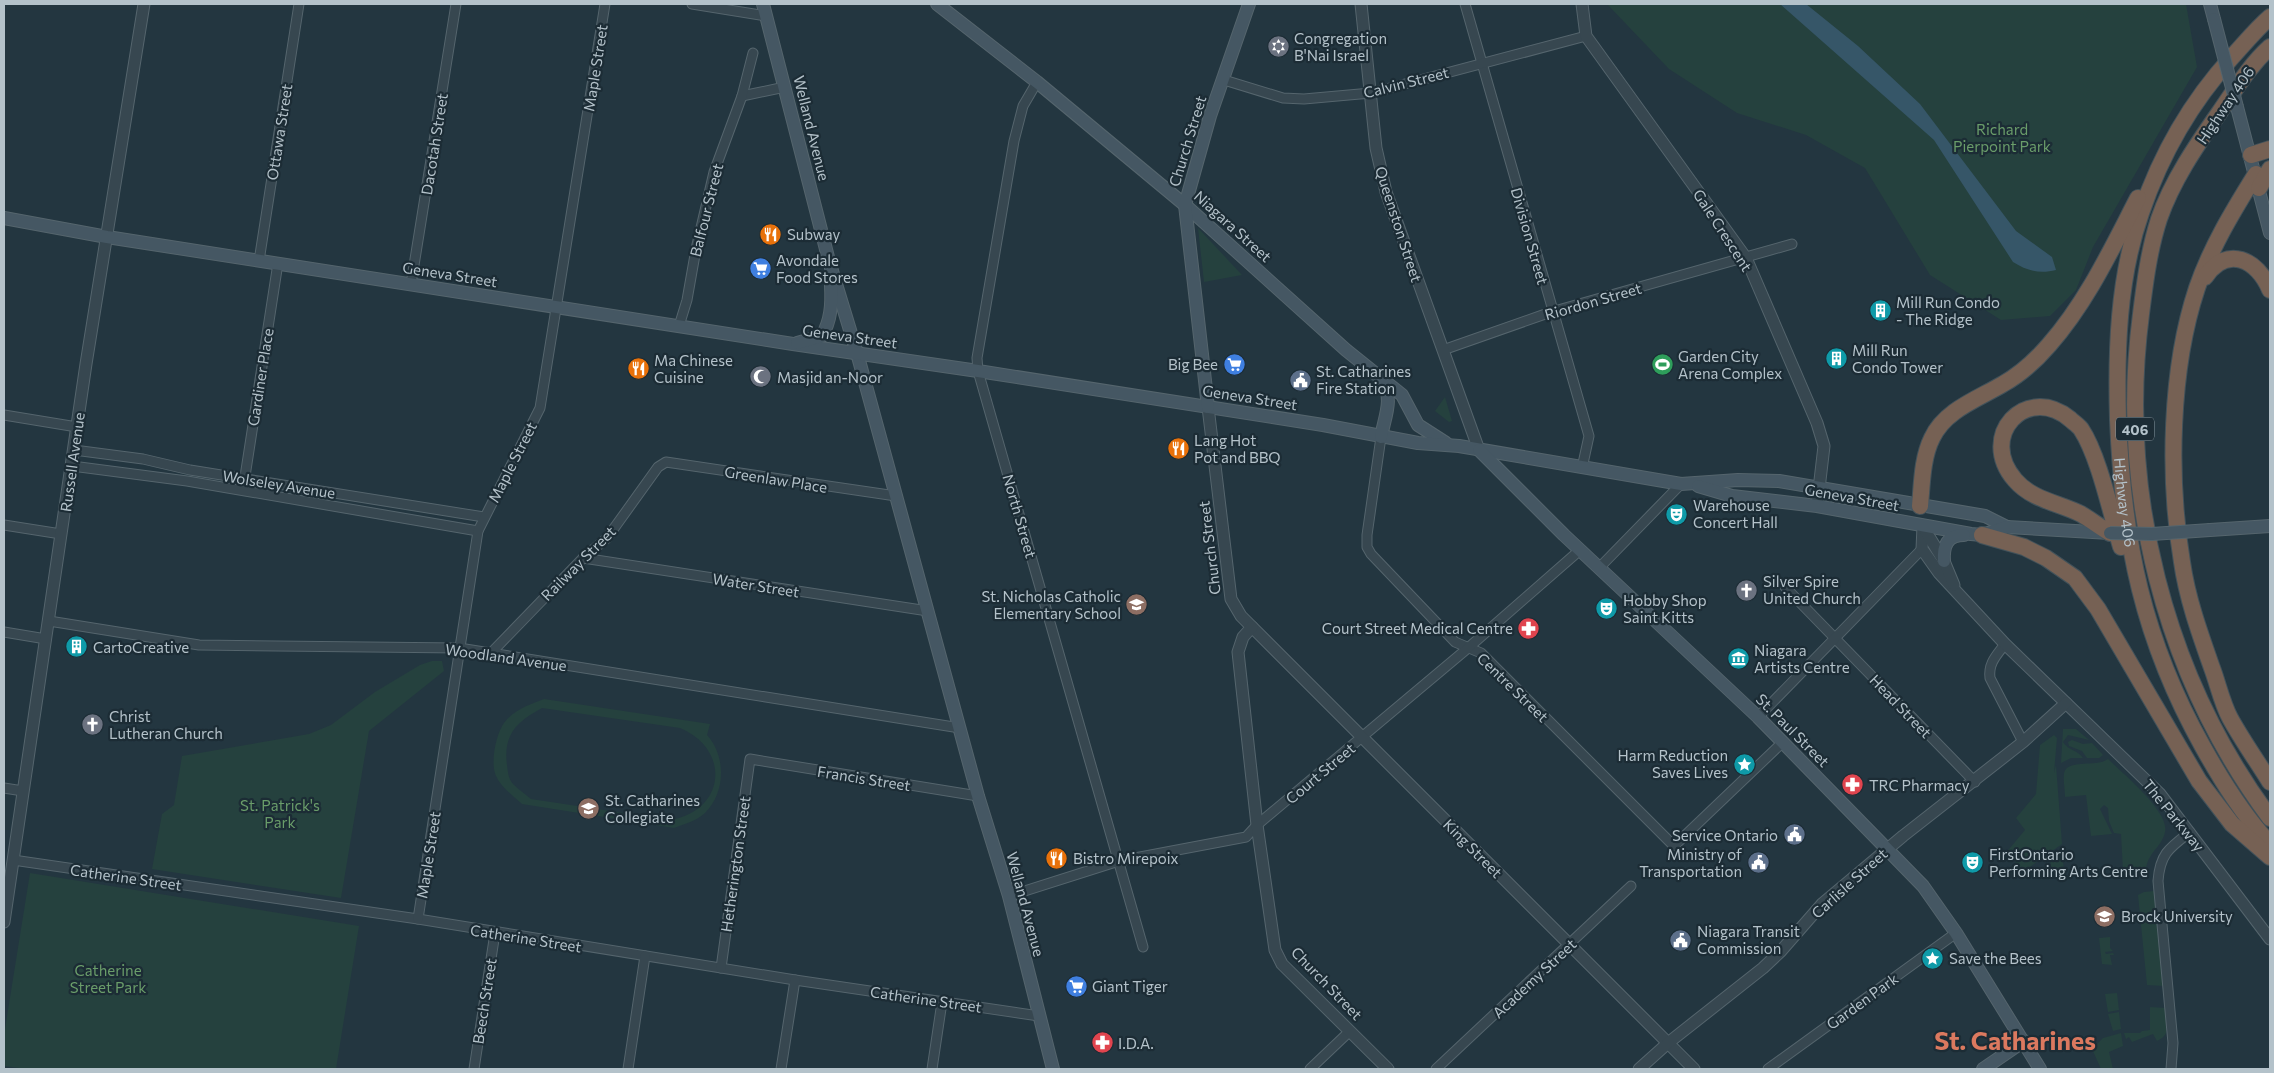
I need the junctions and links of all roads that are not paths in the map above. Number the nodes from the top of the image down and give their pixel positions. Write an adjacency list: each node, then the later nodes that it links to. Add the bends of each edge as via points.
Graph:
1 (144, 4): 30 (street, Russell Avenue)
2 (299, 4): 33 (street, Ottawa Street)
3 (456, 4): 36 (street, Dacotah Street)
4 (605, 4): 39 (street, Maple Street)
5 (692, 4): 12 (street)
6 (1249, 4): 18 (main road, Church Street)
7 (1361, 4): 21 (street, Queenston Street)
8 (1465, 4): 17 (street, Division Street)
9 (1582, 4): 14 (street, Gale Crescent)
10 (2210, 4): 25 (main road, bridge)
11 (945, 6): 19 (main road, Niagara Street)
12 (765, 10): 20 (main road, Welland Avenue)
13 (2270, 17): 23 (highway, Highway 406 / 406, via 2207,85)
14 (1586, 36): 17 (street, Calvin Street); 32 (street, Gale Crescent)
15 (2270, 48): 103 (highway, Highway 406 / 406, via 2256,61 2206,131 2178,175 2160,218 2148,263 2134,387 2142,502 2165,614 2230,761)
16 (753, 53): 22 (street, Balfour Street)
17 (1481, 63): 21 (street, Calvin Street); 40 (street, Division Street)
18 (1224, 80): 21 (street, Calvin Street, via 1283,98); 27 (main road, Church Street, via 1210,116)
19 (1037, 82): 27 (main road, Niagara Street); 45 (street, North Street, via 1023,106 1014,141 977,358)
20 (785, 87): 22 (street); 34 (main road, Welland Avenue)
21 (1371, 93): 43 (street, Queenston Street, via 1376,148 1386,192)
22 (742, 96): 41 (street, Balfour Street, via 714,172)
23 (2179, 127): 63 (highway, via 2084,296 2051,343 2026,367 1958,410 1937,428 1927,452); 90 (highway, Highway 406 / 406, via 2140,214 2119,329 2116,378 2119,461 2130,541 2146,618)
24 (2270, 149): 25 (highway)
25 (2251, 155): 26 (main road)
26 (2262, 177): 29 (main road); 37 (highway, via 2224,225)
27 (1185, 205): 46 (main road, Niagara Street); 47 (main road, Church Street)
28 (4, 218): 30 (main road, Geneva Street)
29 (2270, 234)
30 (107, 237): 33 (main road, Geneva Street); 49 (street, Russell Avenue)
31 (1792, 244): 32 (street, Riordon Street)
32 (1746, 258): 40 (street, Riordon Street); 59 (street, Gale Crescent, via 1817,423 1824,446)
33 (259, 260): 35 (main road, Geneva Street)
34 (829, 261): 42 (main road, via 832,300 829,324 822,336); 44 (main road, Welland Avenue)
35 (278, 264): 36 (main road, Geneva Street); 57 (street, Gardiner Place)
36 (412, 284): 39 (main road, Geneva Street)
37 (2197, 289): 38 (highway, via 2220,262 2239,259 2259,270); 99 (highway, via 2178,380 2174,433 2182,563 2197,626 2230,716)
38 (2270, 290)
39 (558, 308): 41 (main road, Geneva Street); 64 (street, Maple Street, via 540,408)
40 (1552, 312): 43 (street, Riordon Street); 56 (street, Division Street, via 1589,436)
41 (679, 326): 42 (main road, Geneva Street)
42 (793, 344): 44 (main road, Geneva Street)
43 (1443, 350): 53 (street, Queenston Street)
44 (857, 353): 45 (main road, Geneva Street); 61 (main road, Welland Avenue)
45 (978, 371): 47 (main road, Geneva Street); 110 (street, North Street)
46 (1380, 379): 50 (main road, via 1385,385 1388,401); 51 (main road, Niagara Street, via 1402,395 1418,425)
47 (1208, 407): 50 (main road, Geneva Street); 82 (street, Church Street, via 1231,599)
48 (4, 415): 49 (street)
49 (77, 427): 52 (street, Russell Avenue)
50 (1381, 437): 51 (main road, Geneva Street); 88 (street, Centre Street, via 1366,547 1455,642)
51 (1449, 445): 53 (main road, Geneva Street)
52 (74, 450): 54 (street, Russell Avenue); 57 (street, Wolseley Avenue)
53 (1479, 450): 56 (main road, Geneva Street); 74 (main road, St. Paul Street)
54 (72, 466): 60 (street, Wolseley Avenue); 71 (street, Russell Avenue)
55 (658, 467): 61 (street, Greenlaw Place, via 666,462); 75 (street, Railway Street, via 607,538)
56 (1582, 468): 58 (main road, Geneva Street)
57 (245, 478): 60 (street, Gardiner Place); 64 (street, Wolseley Avenue)
58 (1686, 484): 59 (main road, Geneva Street, via 1738,480 1779,481); 62 (main road, Geneva Street, via 1732,496); 77 (street)
59 (1819, 487): 62 (street, Gale Crescent); 63 (main road, Geneva Street)
60 (242, 491): 69 (street, Wolseley Avenue)
61 (896, 496): 80 (main road, Welland Avenue)
62 (1817, 506): 66 (main road, Geneva Street)
63 (1920, 506): 66 (main road); 68 (main road, Geneva Street, via 1985,516)
64 (484, 517): 69 (street, Maple Street)
65 (4, 525): 71 (street)
66 (1923, 526): 72 (main road, Geneva Street); 73 (street); 76 (street)
67 (2270, 526): 70 (main road, Geneva Street, bridge, via 2152,534)
68 (2007, 527): 70 (main road, Geneva Street); 72 (main road, Geneva Street)
69 (478, 531): 87 (street, Maple Street)
70 (2110, 533): 90 (highway, via 2080,514 2042,500 2016,482 2003,464 2000,443 2010,420 2025,409 2040,407 2059,410 2080,427 2097,469 2130,581)
71 (62, 534): 81 (street, Russell Avenue)
72 (1976, 535): 76 (main road, via 1950,538 1943,548); 108 (highway, via 2024,547 2075,578 2098,608 2200,781 2232,824)
73 (1922, 549): 79 (street, The Parkway); 84 (street)
74 (1580, 550): 77 (main road, St. Paul Street); 88 (street, Court Street)
75 (583, 558): 80 (street, Water Street); 89 (street, Railway Street)
76 (1944, 561): 79 (street)
77 (1599, 568): 92 (main road, St. Paul Street)
78 (1785, 587): 84 (street, Head Street)
79 (1956, 592): 86 (street, The Parkway)
80 (928, 611): 93 (main road, Welland Avenue)
81 (49, 621): 85 (street, Russell Avenue); 87 (street, Woodland Avenue, via 199,645)
82 (1252, 627): 94 (street, King Street); 104 (street, Church Street, via 1243,637 1238,652)
83 (4, 632): 85 (street)
84 (1835, 638): 92 (street); 98 (street, Head Street)
85 (46, 639): 101 (street, Russell Avenue)
86 (2005, 644): 91 (street, The Parkway); 96 (street, via 1993,660 1990,678)
87 (459, 648): 89 (street, Woodland Avenue); 113 (street, Maple Street)
88 (1468, 648): 94 (street, Court Street); 95 (street, Centre Street, via 1481,653 1674,846)
89 (490, 653): 93 (street, Woodland Avenue)
90 (2160, 658): 106 (highway, Highway 406 / 406, via 2178,701 2226,788 2251,824)
91 (2066, 703): 96 (street, Carlisle Street); 105 (street, The Parkway, via 2142,775)
92 (1758, 718): 95 (main road, St. Paul Street)
93 (960, 728): 102 (main road, Welland Avenue)
94 (1362, 738): 104 (street, Court Street); 118 (street, King Street)
95 (1783, 742): 107 (main road, St. Paul Street)
96 (2023, 742): 98 (street, Carlisle Street)
97 (750, 759): 102 (street, Francis Street); 121 (street, Hetherington Street)
98 (1975, 782): 107 (street, Carlisle Street)
99 (2270, 782)
100 (4, 788): 101 (street)
101 (23, 791): 109 (street, Russell Avenue)
102 (978, 796): 112 (main road, Welland Avenue)
103 (2270, 818)
104 (1257, 825): 110 (street, Court Street, via 1246,838); 125 (street, Church Street, via 1275,950 1282,964)
105 (2190, 832): 117 (street, The Parkway); 141 (street, via 2169,848 2160,863 2158,881 2173,1043)
106 (2270, 844)
107 (1887, 849): 116 (main road, St. Paul Street, via 1923,886); 127 (street, Carlisle Street, via 1822,904 1763,968)
108 (2270, 858)
109 (13, 860): 113 (street, Catherine Street); 114 (street, Russell Avenue)
110 (1119, 861): 112 (street, Court Street); 119 (street, North Street)
111 (1631, 886): 118 (street, Academy Street)
112 (1009, 896): 124 (main road, Welland Avenue)
113 (418, 919): 115 (street, Catherine Street)
114 (4, 922)
115 (495, 933): 120 (street, Catherine Street); 128 (street, Beech Street)
116 (1956, 933): 126 (main road, St. Paul Street); 138 (street, Garden Park)
117 (2270, 939)
118 (1569, 945): 127 (street, King Street); 135 (street, Academy Street)
119 (1143, 947)
120 (645, 956): 121 (street, Catherine Street); 129 (street)
121 (721, 968): 122 (street, Catherine Street)
122 (795, 980): 123 (street, Catherine Street); 130 (street)
123 (942, 1002): 124 (street, Catherine Street); 131 (street)
124 (1039, 1016): 132 (main road, Welland Avenue)
125 (1350, 1031): 133 (street); 134 (street, Church Street)
126 (2024, 1041): 139 (main road); 140 (main road, St. Paul Street)
127 (1668, 1043): 136 (street, Carlisle Street); 137 (street, King Street)
128 (474, 1069)
129 (628, 1069)
130 (781, 1069)
131 (932, 1069)
132 (1053, 1069)
133 (1310, 1069)
134 (1388, 1069)
135 (1436, 1069)
136 (1639, 1069)
137 (1694, 1069)
138 (1768, 1069)
139 (1983, 1069)
140 (2040, 1069)
141 (2171, 1069)

